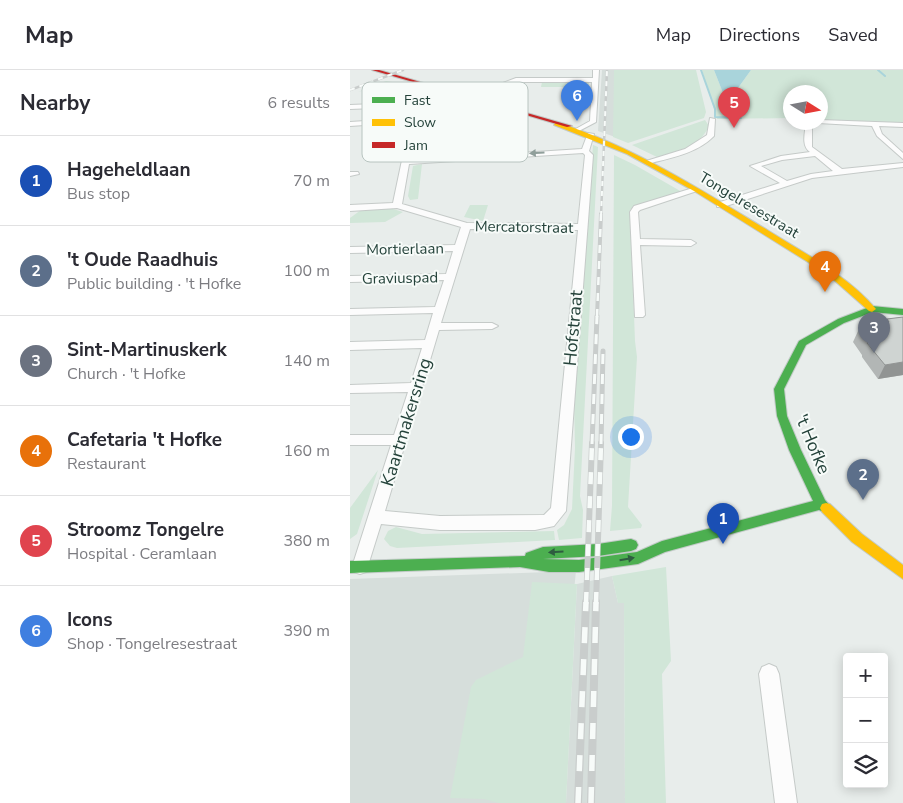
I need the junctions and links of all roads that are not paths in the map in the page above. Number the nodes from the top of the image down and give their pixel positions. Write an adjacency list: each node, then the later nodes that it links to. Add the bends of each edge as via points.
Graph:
1 (374, 70): 4 (main road, Tongelresestraat)
2 (596, 70): 5 (street)
3 (362, 71): 4 (main road, Tongelresestraat)
4 (402, 79): 6 (main road, Tongelresestraat)
5 (596, 80): 7 (street, via 529,77); 14 (street, via 593,122)
6 (413, 82)
7 (511, 82)
8 (528, 116): 14 (main road, Tongelresestraat)
9 (712, 119): 20 (street, via 710,136 702,143 685,153)
10 (828, 122): 11 (street)
11 (875, 125): 12 (street); 18 (street, via 883,140)
12 (903, 125)
13 (809, 130): 16 (street, via 808,143)
14 (583, 133): 15 (street, Hofstraat); 20 (main road, Tongelresestraat)
15 (586, 151): 17 (street, one-way to 17); 29 (street, Hofstraat, via 589,155)
16 (815, 154): 22 (street); 23 (street, via 781,158 754,166)
17 (528, 155)
18 (903, 157)
19 (406, 162): 25 (street)
20 (651, 164): 24 (main road, Tongelresestraat)
21 (903, 165): 22 (street)
22 (840, 172): 23 (street)
23 (785, 183): 26 (street)
24 (696, 190): 26 (main road, Tongelresestraat); 30 (street, via 637,208 634,212)
25 (397, 205): 27 (street); 28 (street)
26 (720, 205): 36 (main road, Tongelresestraat, via 830,272)
27 (350, 208)
28 (466, 226): 29 (street, Mercatorstraat); 32 (street, Kaartmakersring)
29 (581, 227): 50 (street, Hofstraat, via 558,511 548,521 535,524 440,523)
30 (635, 242): 31 (street); 40 (street)
31 (691, 243)
32 (459, 248): 33 (street, Mortierlaan); 34 (street, Kaartmakersring)
33 (350, 250)
34 (450, 277): 35 (street, Graviuspad); 37 (street, Kaartmakersring)
35 (350, 279)
36 (872, 309): 39 (main road, 't Hofke); 49 (main road, 't Hofke, via 841,321 802,343 779,389 782,416)
37 (440, 310): 38 (street); 42 (street, Kaartmakersring)
38 (350, 312)
39 (903, 312)
40 (639, 315)
41 (492, 326): 42 (street)
42 (434, 327): 43 (street, Kaartmakersring)
43 (429, 344): 44 (street); 45 (street, Kaartmakersring)
44 (350, 346)
45 (416, 387): 46 (street); 48 (street, Kaartmakersring)
46 (350, 389)
47 (350, 440): 48 (street)
48 (399, 440): 50 (street, Kaartmakersring)
49 (821, 504): 51 (main road); 54 (main road, 't Hofke, via 857,538)
50 (377, 516): 53 (street, Kaartmakersring)
51 (660, 547): 52 (main road, one-way to 52, via 634,545 543,553); 52 (main road, one-way to 51, via 543,566 592,565 639,557)
52 (520, 561): 53 (main road)
53 (355, 567)
54 (903, 572)
55 (769, 674): 56 (street)
56 (786, 803)

